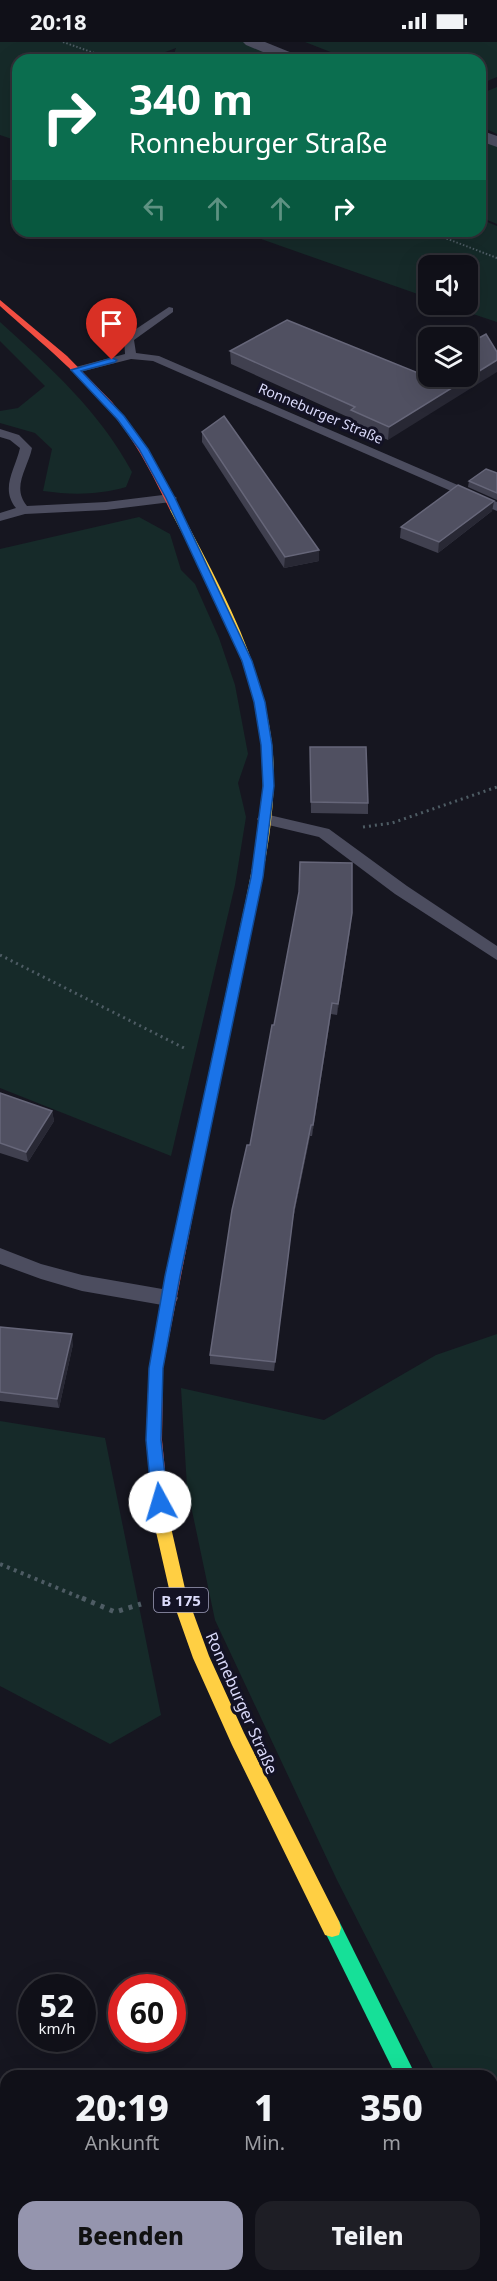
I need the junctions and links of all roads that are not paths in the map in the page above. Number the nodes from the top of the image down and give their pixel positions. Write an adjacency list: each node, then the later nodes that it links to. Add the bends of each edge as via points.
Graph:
1 (251, 42): 2 (street)
2 (281, 54)
3 (0, 302): 6 (main road, Ronneburger Straße / B 175)
4 (169, 310): 5 (lane, via 128,339)
5 (131, 356): 6 (lane, Ronneburger Straße); 10 (lane, Ronneburger Straße, via 155,358)
6 (76, 370): 9 (main road, Ronneburger Straße / B 175, via 121,418)
7 (0, 433): 8 (lane, via 20,441 26,448)
8 (5, 482): 11 (lane)
9 (171, 498): 11 (lane); 13 (main road, Ronneburger Straße / B 175, via 247,661 260,702 267,745)
10 (497, 507)
11 (24, 510): 12 (lane)
12 (0, 517)
13 (265, 819): 14 (lane, via 324,833); 16 (main road, Ronneburger Straße / B 175, via 257,877)
14 (497, 954)
15 (0, 1256): 16 (lane, via 89,1286)
16 (168, 1298): 17 (main road, Ronneburger Straße / B 175, via 156,1368 154,1440 162,1523 178,1593 201,1658 238,1739)
17 (403, 2070)

